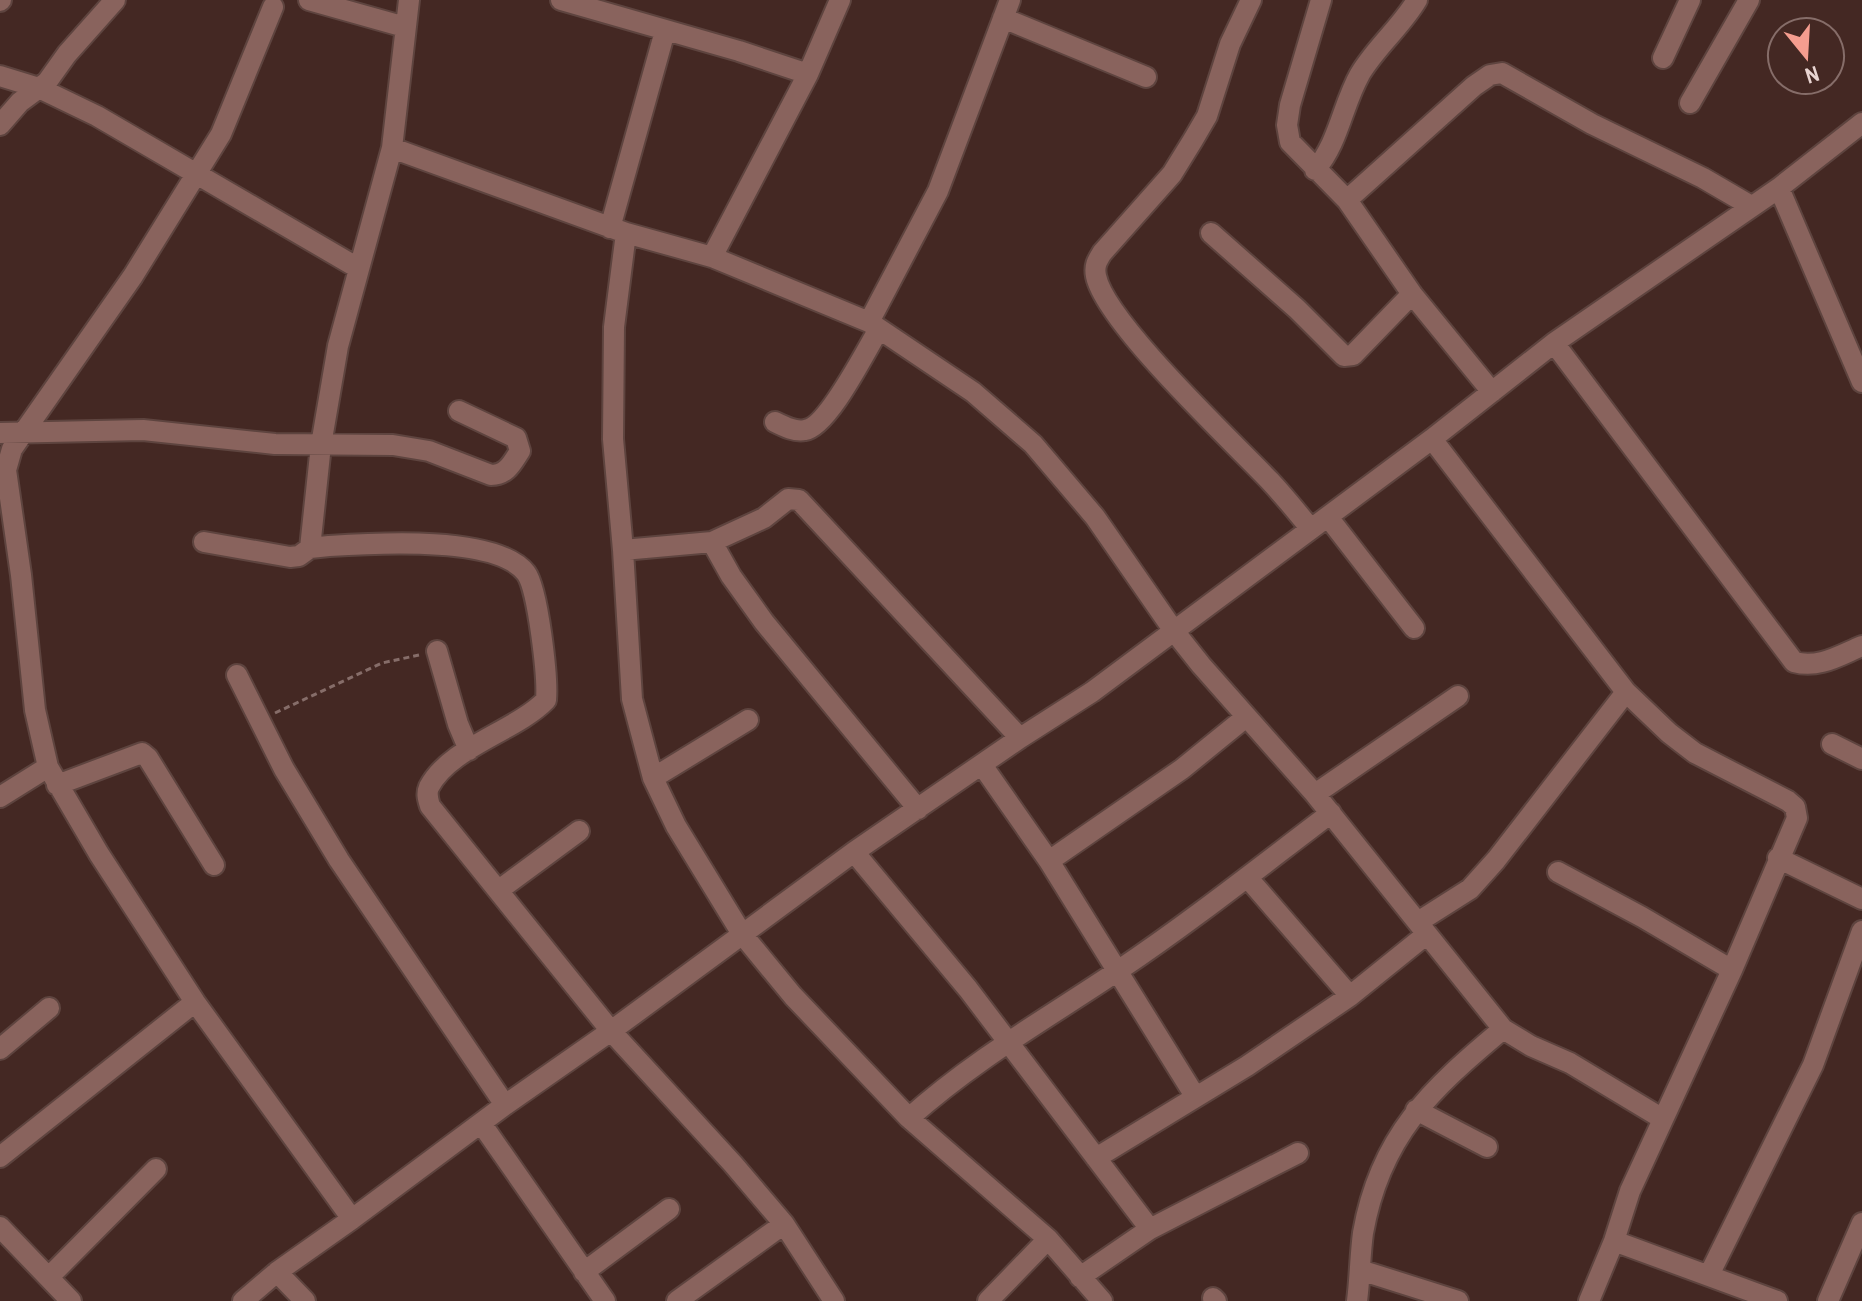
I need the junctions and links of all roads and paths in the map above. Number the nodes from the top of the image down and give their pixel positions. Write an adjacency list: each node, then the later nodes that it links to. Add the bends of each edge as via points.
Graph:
1 (115, 0): 19 (street)
2 (309, 0): 13 (street)
3 (409, 0): 13 (street)
4 (561, 0): 14 (street)
5 (840, 0): 16 (street)
6 (1251, 0): 44 (street, via 1230,44 1207,116 1172,174 1102,253 1095,273 1119,319 1273,484)
7 (1321, 0): 24 (street, via 1287,125 1290,142)
8 (1417, 0): 24 (street, via 1370,58 1327,155)
9 (1690, 0): 15 (street)
10 (1749, 0): 20 (street)
11 (273, 7): 25 (street, via 229,118)
12 (1006, 9): 18 (street); 34 (street, via 938,191)
13 (405, 27): 23 (street)
14 (665, 31): 16 (street); 29 (street)
15 (1663, 58)
16 (808, 74): 31 (street)
17 (0, 76): 19 (street)
18 (1146, 77)
19 (39, 88): 22 (street); 25 (street)
20 (1690, 103)
21 (1862, 123): 26 (street)
22 (0, 125)
23 (392, 148): 29 (street); 32 (street)
24 (1315, 170): 27 (street)
25 (196, 173): 32 (street); 41 (street, via 133,276)
26 (1779, 188): 28 (street); 36 (street)
27 (1347, 200): 28 (street, via 1474,86 1502,73); 33 (street)
28 (1751, 206): 35 (street)
29 (618, 230): 31 (street); 48 (street, via 613,439)
30 (1211, 233): 33 (street, via 1344,356 1353,355)
31 (712, 257): 34 (street)
32 (358, 268): 43 (street)
33 (1412, 294): 37 (street)
34 (874, 325): 39 (street, via 815,427 804,431); 50 (street, via 973,392 1033,444 1095,517)
35 (1554, 343): 37 (street); 51 (street, via 1794,662 1822,663)
36 (1862, 382)
37 (1492, 392): 42 (street)
38 (459, 411): 43 (street, via 516,438 520,451 500,475 429,451)
39 (775, 422)
40 (0, 433): 41 (street)
41 (24, 434): 43 (street, via 143,430); 64 (street, via 12,449 6,470 35,710)
42 (1432, 439): 44 (street); 54 (street)
43 (321, 445): 47 (street)
44 (1319, 522): 49 (street); 50 (street)
45 (204, 542): 47 (street, via 290,557)
46 (712, 542): 48 (street); 59 (street, via 754,524 788,499 799,500); 68 (street, via 764,622)
47 (310, 548): 61 (street, via 455,545 515,561 528,575 548,685 546,700)
48 (623, 550): 65 (street, via 632,699)
49 (1414, 628)
50 (1174, 631): 56 (street); 59 (street)
51 (1862, 646)
52 (437, 651): 57 (path, via 382,663); 61 (street)
53 (237, 675): 57 (street)
54 (1626, 692): 72 (street, via 1695,753 1795,807 1797,818); 79 (street, via 1513,841 1470,889)
55 (1458, 696): 66 (street)
56 (1246, 717): 66 (street); 73 (street, via 1138,801)
57 (261, 720): 92 (street, via 339,860)
58 (748, 720): 65 (street)
59 (1020, 738): 63 (street)
60 (1832, 744): 62 (street)
61 (469, 750): 77 (street, via 442,771 427,795 435,815)
62 (1862, 759)
63 (982, 765): 68 (street); 73 (street)
64 (52, 776): 67 (street); 74 (street, via 142,753); 85 (street)
65 (653, 778): 81 (street)
66 (1315, 794): 69 (street)
67 (0, 797)
68 (918, 809): 71 (street)
69 (1331, 813): 76 (street); 79 (street)
70 (579, 831): 77 (street)
71 (854, 852): 81 (street); 89 (street)
72 (1778, 858): 78 (street); 82 (street)
73 (1049, 861): 83 (street)
74 (214, 865)
75 (1558, 872): 82 (street)
76 (1247, 877): 83 (street); 84 (street)
77 (499, 890): 88 (street)
78 (1862, 899)
79 (1422, 928): 84 (street); 87 (street)
80 (1862, 931): 113 (street, via 1813,1065)
81 (742, 934): 88 (street); 94 (street)
82 (1732, 970): 95 (street)
83 (1117, 972): 89 (street); 91 (street)
84 (1350, 996): 91 (street)
85 (195, 1002): 99 (street); 103 (street)
86 (49, 1008): 90 (street)
87 (1503, 1029): 93 (street); 95 (street)
88 (611, 1031): 92 (street); 105 (street)
89 (1006, 1041): 94 (street); 100 (street)
90 (0, 1049)
91 (1195, 1096): 100 (street)
92 (505, 1105): 96 (street)
93 (1416, 1110): 97 (street); 110 (street, via 1392,1146 1372,1197)
94 (909, 1118): 108 (street)
95 (1663, 1119): 109 (street)
96 (481, 1123): 103 (street); 112 (street)
97 (1487, 1147)
98 (1298, 1153): 107 (street)
99 (0, 1157)
100 (1096, 1158): 107 (street)
101 (156, 1169): 114 (street)
102 (669, 1209): 112 (street)
103 (352, 1219): 111 (street)
104 (1862, 1223): 129 (street)
105 (784, 1224): 121 (street); 122 (street)
106 (0, 1227): 114 (street)
107 (1150, 1229): 115 (street)
108 (1048, 1239): 115 (street); 123 (street)
109 (1614, 1241): 113 (street); 127 (street)
110 (1360, 1270): 125 (street); 126 (street)
111 (277, 1272): 118 (street); 119 (street)
112 (584, 1272): 120 (street)
113 (1709, 1275): 116 (street)
114 (49, 1277): 117 (street)
115 (1080, 1277): 124 (street)
116 (1726, 1293): 128 (street)
117 (71, 1301)
118 (243, 1301)
119 (305, 1301)
120 (605, 1301)
121 (677, 1301)
122 (834, 1301)
123 (988, 1301)
124 (1102, 1301)
125 (1357, 1301)
126 (1458, 1301)
127 (1589, 1301)
128 (1775, 1301)
129 (1828, 1301)

